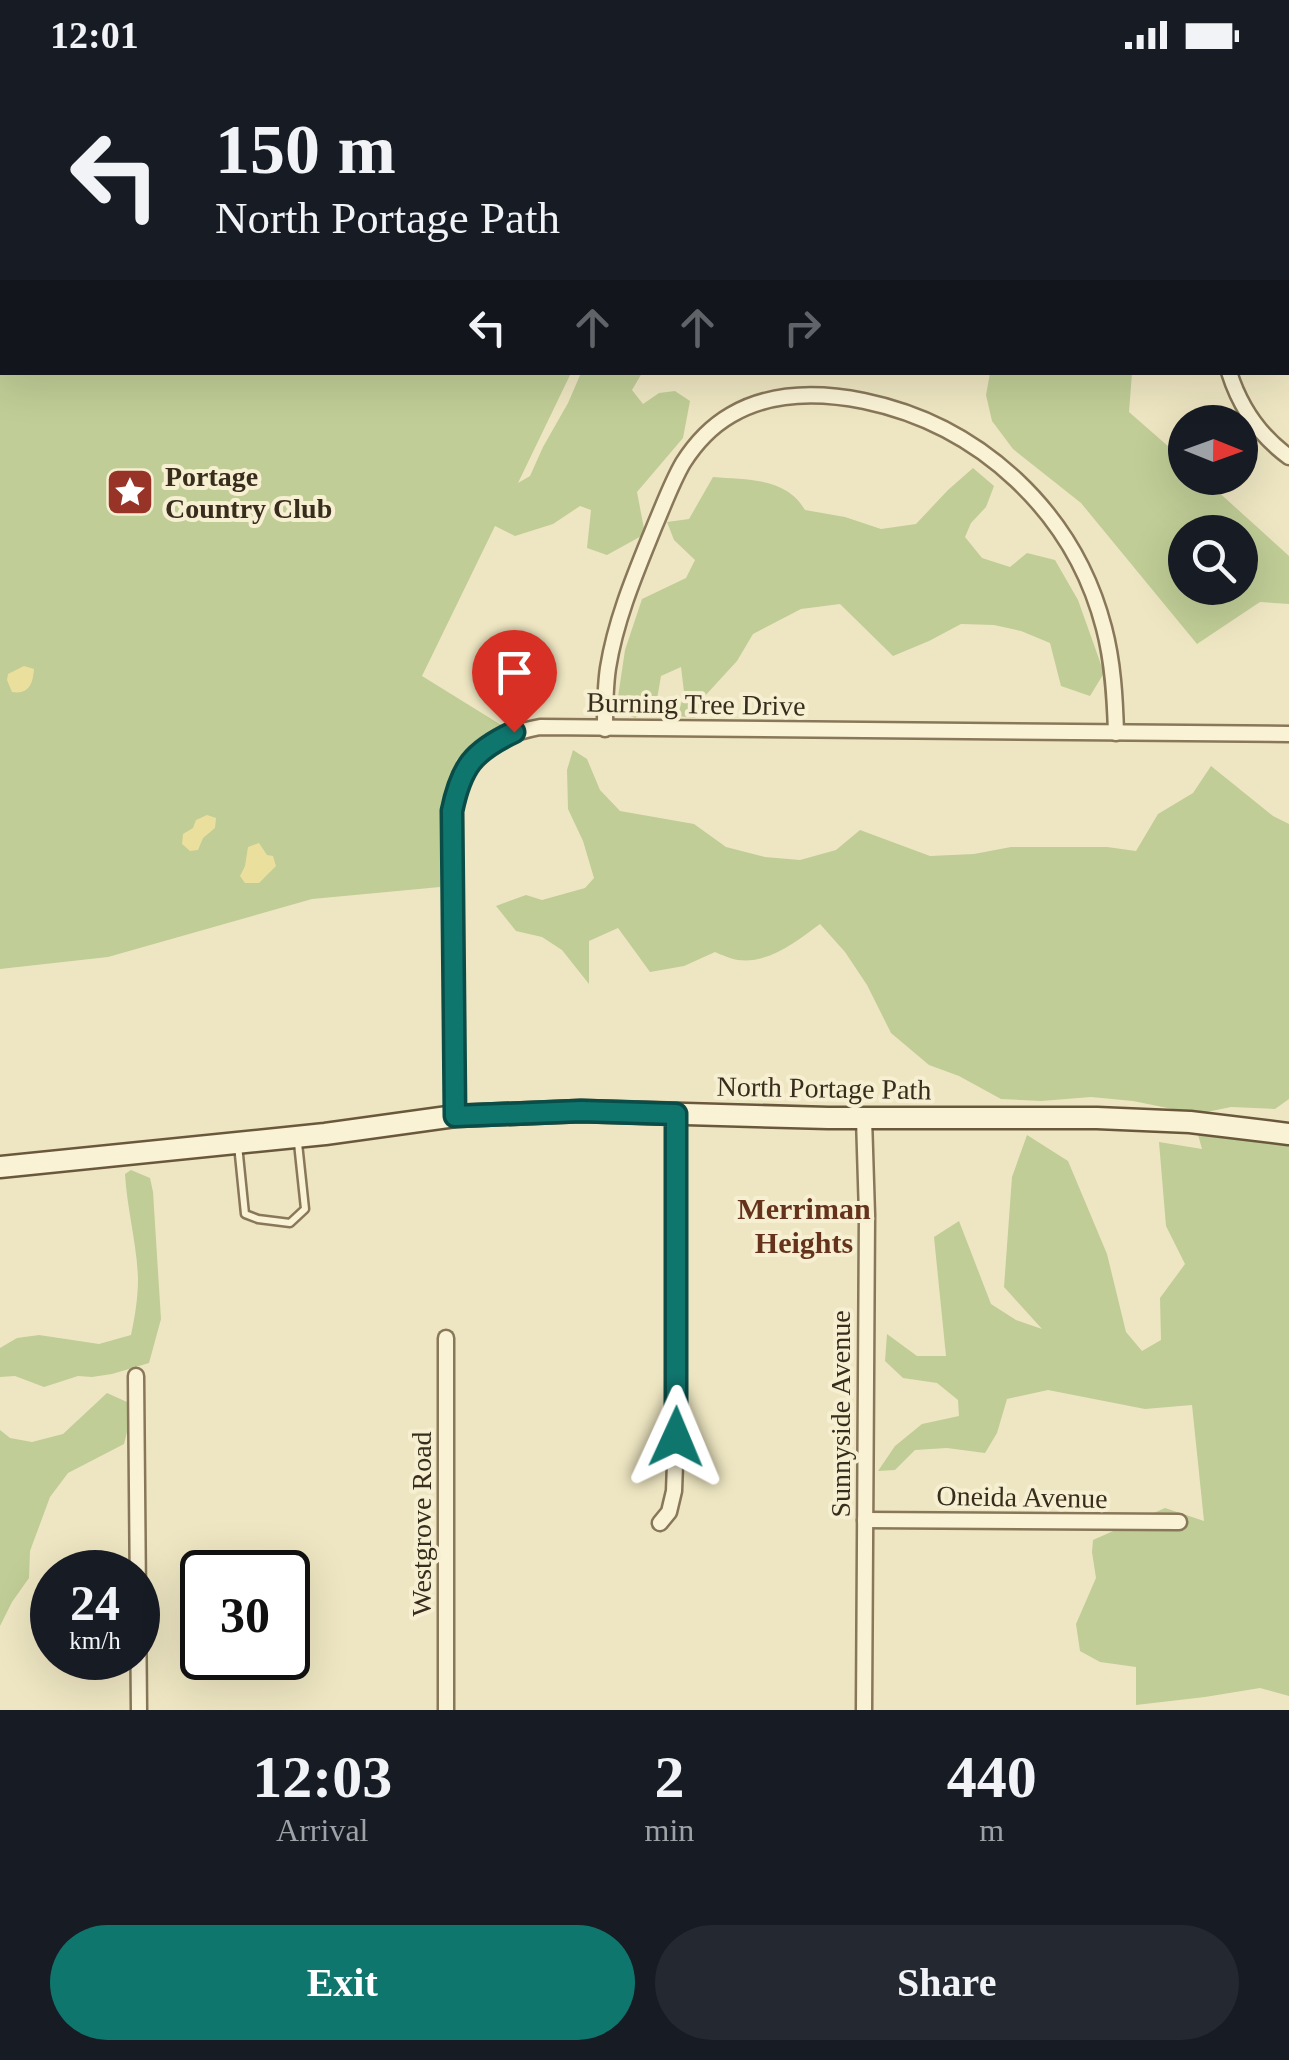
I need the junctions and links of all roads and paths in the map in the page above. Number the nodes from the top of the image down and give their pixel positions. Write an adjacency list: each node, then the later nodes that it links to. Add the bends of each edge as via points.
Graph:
1 (1230, 375): 2 (street, via 1252,421)
2 (1289, 458)
3 (605, 729): 4 (street, Burning Tree Drive); 4 (street, via 616,628 682,465 733,413 797,394 848,398 914,415 976,447 1018,481 1066,541 1094,597 1110,653); 7 (street, Burning Tree Drive, via 514,732 487,745 457,789 451,852)
4 (1116, 733): 5 (street, Burning Tree Drive)
5 (1289, 734)
6 (676, 1114): 7 (main road, North Portage Path); 8 (main road, North Portage Path); 17 (street, via 674,1491)
7 (455, 1116): 10 (main road, North Portage Path)
8 (864, 1118): 9 (main road, North Portage Path, via 1079,1117); 15 (street, Sunnyside Avenue)
9 (1289, 1134)
10 (297, 1136): 11 (main road, North Portage Path); 11 (lane, via 305,1208 290,1223 245,1214)
11 (237, 1142): 12 (main road, North Portage Path)
12 (0, 1167)
13 (446, 1338): 19 (street, Westgrove Road)
14 (136, 1376): 18 (street)
15 (865, 1520): 16 (street, Oneida Avenue); 20 (street, Sunnyside Avenue)
16 (1179, 1522)
17 (660, 1523)
18 (139, 1710)
19 (446, 1710)
20 (864, 1710)

